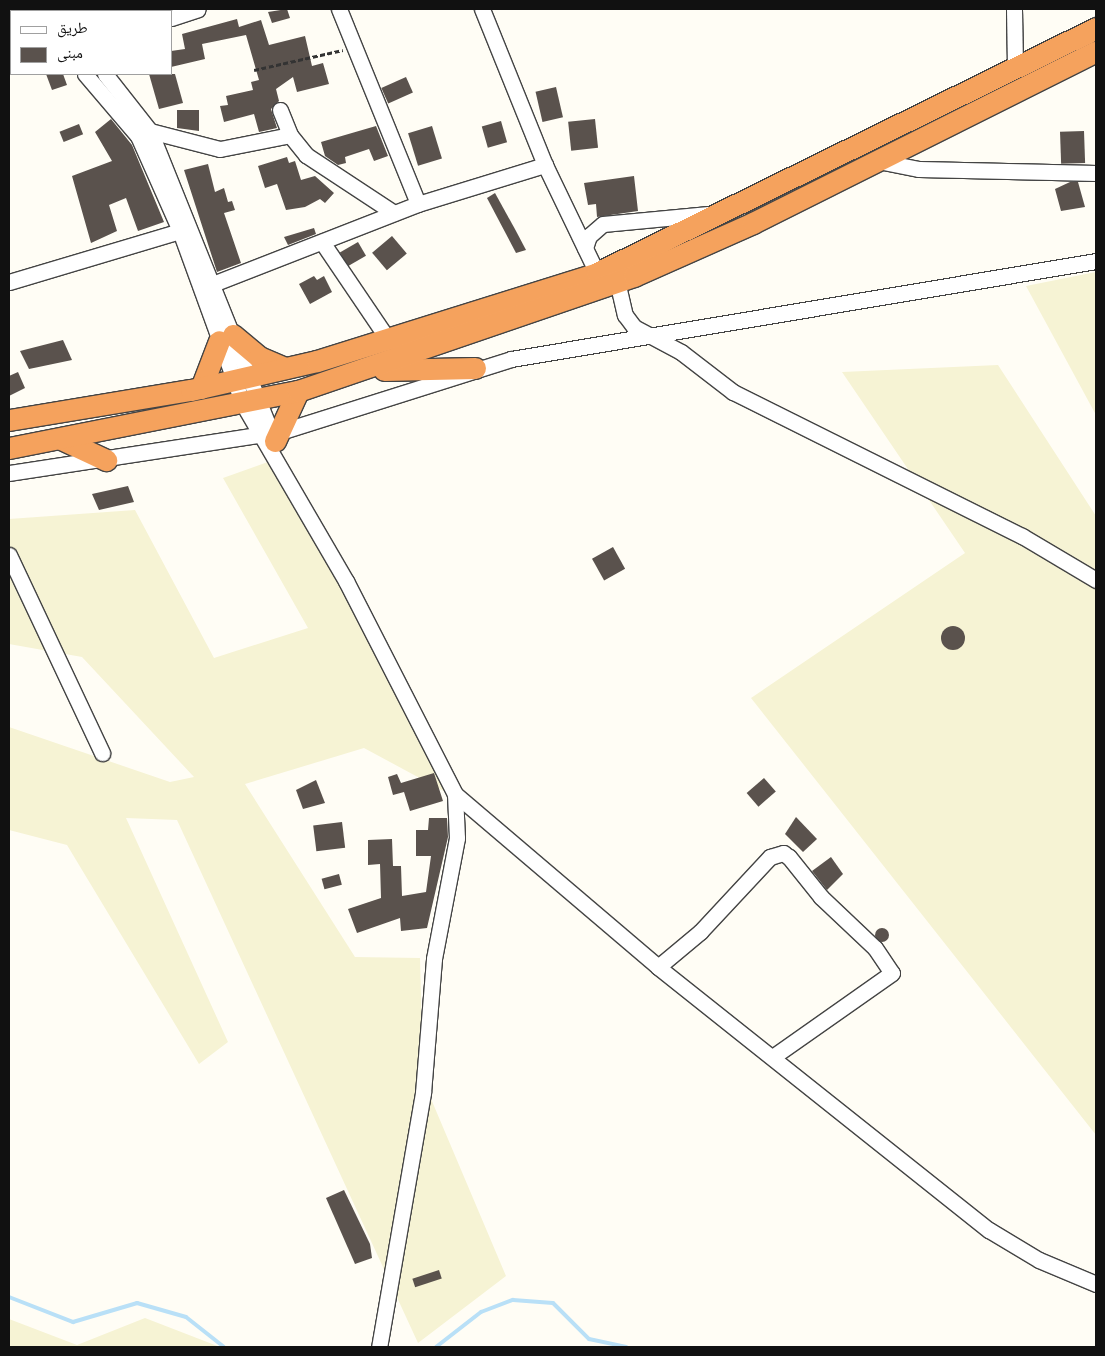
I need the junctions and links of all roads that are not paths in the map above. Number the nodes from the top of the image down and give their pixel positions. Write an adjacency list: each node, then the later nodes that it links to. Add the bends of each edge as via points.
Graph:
1 (198, 9): 5 (street)
2 (339, 9): 17 (street)
3 (482, 9): 15 (street)
4 (1014, 9): 8 (street)
5 (172, 18)
6 (1096, 28): 8 (highway)
7 (1096, 51): 14 (highway)
8 (1015, 69): 19 (highway)
9 (86, 75): 20 (street, via 138,136)
10 (106, 75): 12 (street)
11 (280, 110): 13 (street)
12 (150, 131): 13 (street, via 220,148); 27 (street)
13 (290, 135): 18 (street, via 313,160)
14 (878, 161): 16 (street, via 919,169); 25 (highway, via 753,223)
15 (545, 165): 17 (street); 22 (street)
16 (1096, 173)
17 (418, 204): 18 (street)
18 (394, 213): 21 (street)
19 (723, 213): 22 (street, via 603,224 589,236); 24 (highway)
20 (180, 231): 26 (street); 27 (street)
21 (322, 242): 27 (street); 30 (street)
22 (585, 248): 24 (street)
23 (1096, 261): 28 (street, via 741,317)
24 (597, 273): 30 (highway)
25 (617, 281): 28 (street, via 630,323); 33 (highway)
26 (9, 282)
27 (208, 286): 29 (street)
28 (656, 336): 32 (street); 45 (street, via 762,410 1022,536)
29 (226, 338): 31 (highway); 34 (street); 35 (highway)
30 (389, 340): 31 (highway)
31 (285, 368): 34 (highway)
32 (475, 368): 33 (highway); 40 (street)
33 (363, 371): 36 (highway)
34 (243, 378): 35 (highway); 37 (street)
35 (201, 388): 38 (highway)
36 (298, 391): 37 (highway); 40 (highway)
37 (252, 402): 39 (highway); 40 (street)
38 (9, 420)
39 (61, 439): 41 (highway); 42 (highway)
40 (273, 439): 42 (street, via 244,439); 47 (street)
41 (9, 448)
42 (106, 460): 43 (street)
43 (9, 473)
44 (9, 556): 46 (street)
45 (1096, 580)
46 (102, 753)
47 (455, 794): 48 (street); 51 (street, via 458,838 434,959 424,1093)
48 (658, 967): 49 (street); 49 (street, via 700,932 770,857 783,853 789,856 821,897 875,948 892,973)
49 (774, 1056): 50 (street, via 1001,1239)
50 (1096, 1284)
51 (379, 1347)

